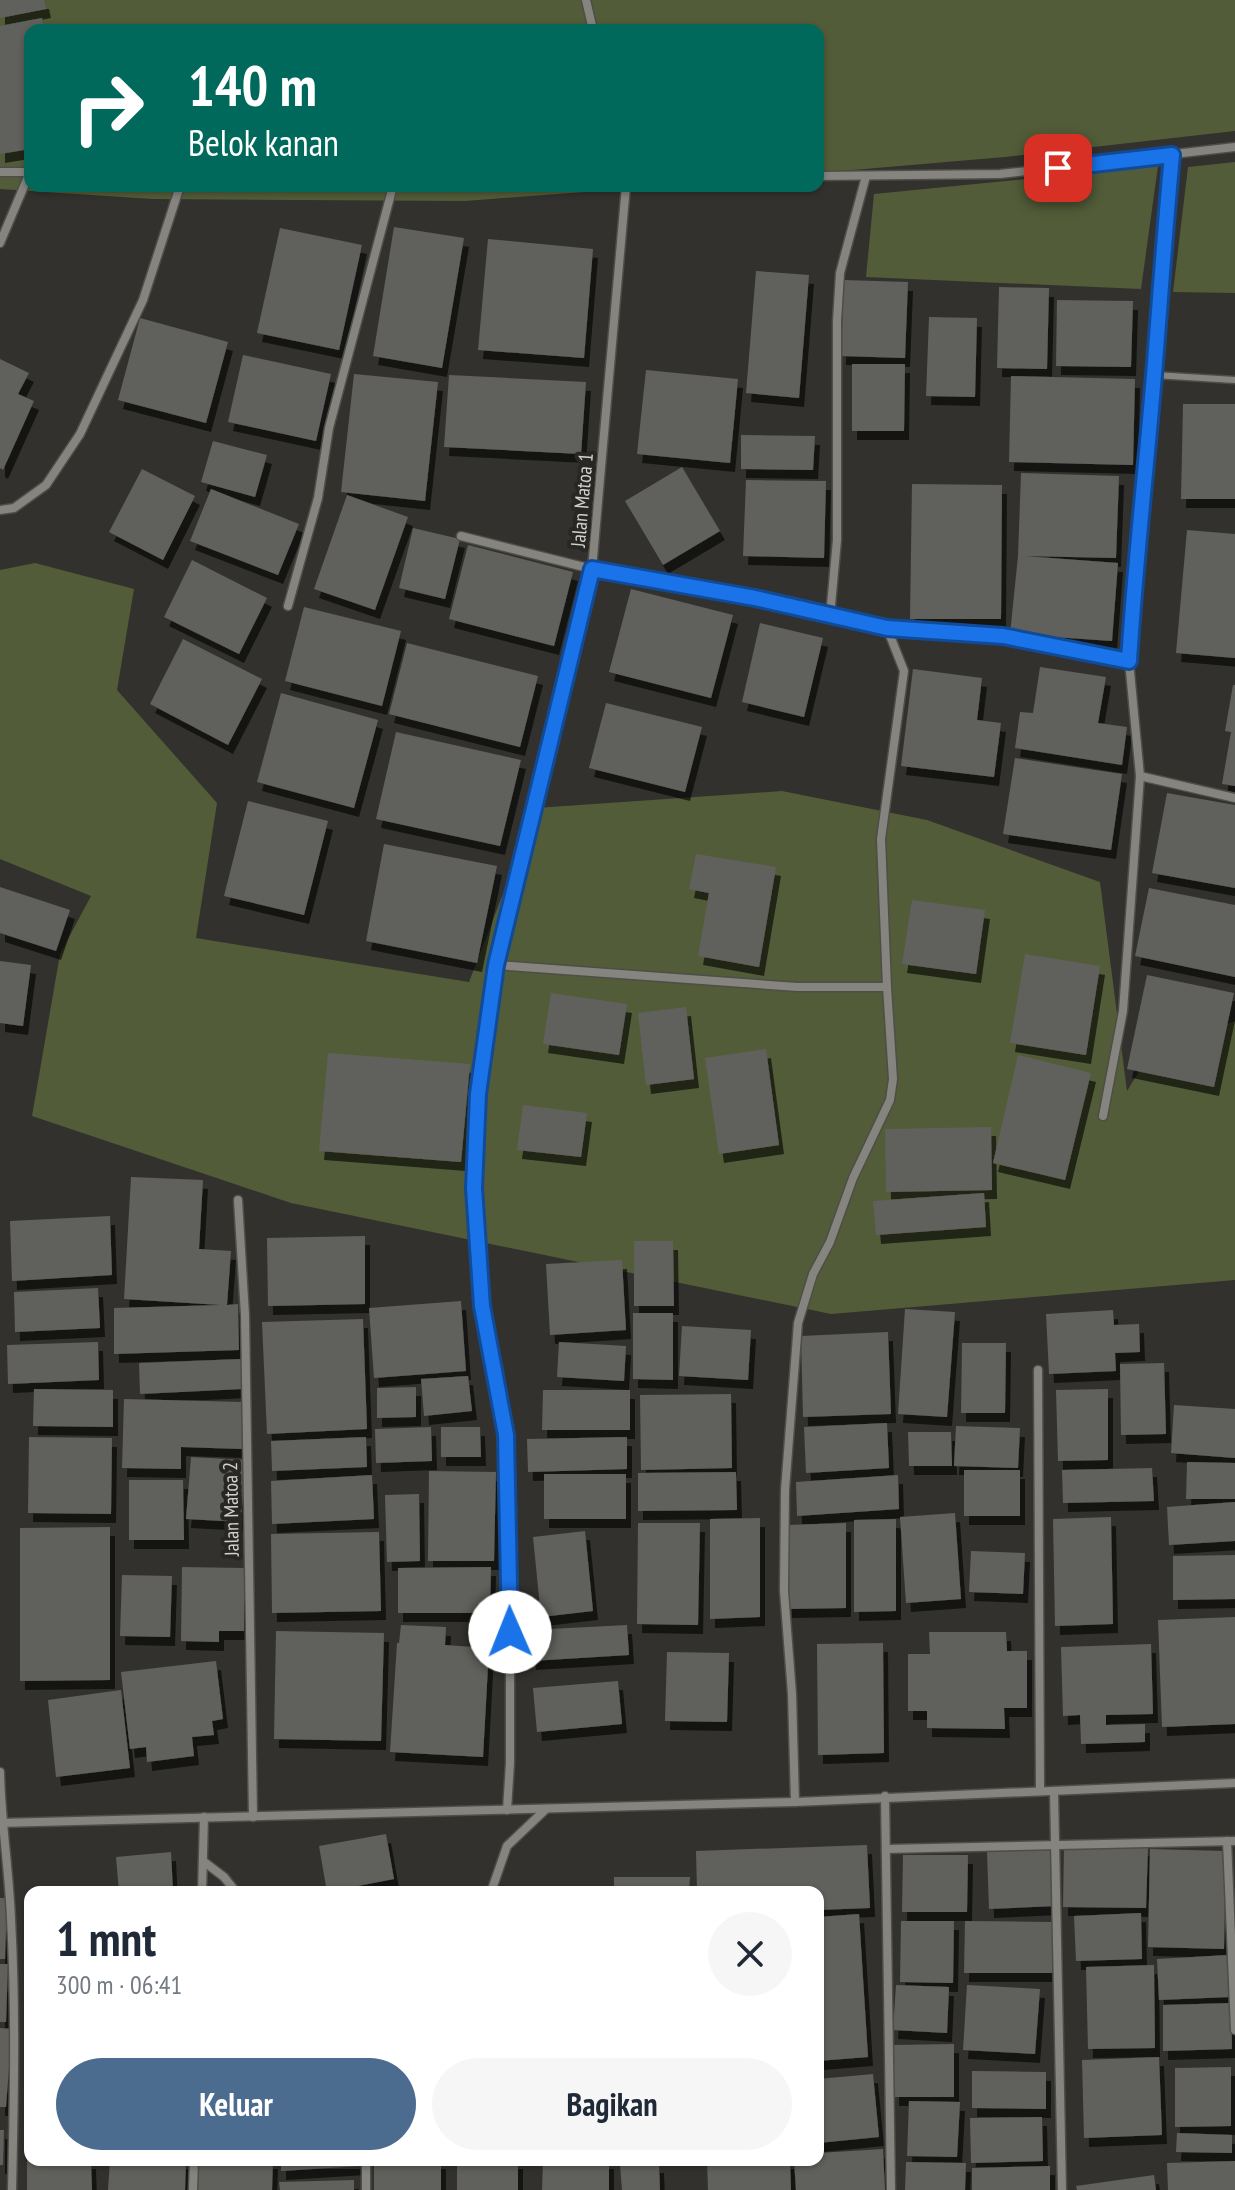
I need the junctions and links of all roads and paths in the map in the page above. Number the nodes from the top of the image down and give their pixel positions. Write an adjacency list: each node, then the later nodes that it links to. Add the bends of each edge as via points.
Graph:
1 (586, 0): 2 (street)
2 (592, 24)
3 (1235, 147): 4 (street)
4 (1172, 155): 8 (street, via 1000,174); 14 (street)
5 (0, 172): 6 (street)
6 (24, 172)
7 (824, 176): 8 (street)
8 (866, 176): 20 (street, via 840,273 837,540)
9 (24, 186): 13 (street)
10 (178, 192): 16 (street, via 143,300 80,434 46,485 14,508)
11 (391, 192): 19 (street)
12 (625, 192): 18 (street, Jalan Matoa 1)
13 (0, 243)
14 (1154, 375): 15 (lane); 22 (street)
15 (1235, 380)
16 (0, 510)
17 (461, 536): 18 (street)
18 (592, 569): 20 (street); 25 (street, Jalan Matoa 1)
19 (288, 606)
20 (830, 616): 21 (street)
21 (887, 628): 22 (street, via 1003,636); 26 (street, via 904,671 881,839)
22 (1129, 661): 23 (street)
23 (1140, 776): 24 (street); 27 (street, via 1123,1011)
24 (1235, 798)
25 (496, 965): 26 (street, via 797,987); 37 (street, Jalan Matoa 1, via 478,1094 474,1188 482,1306 506,1435)
26 (887, 987): 35 (street, via 890,1100 813,1274 798,1323 785,1490 784,1591)
27 (1103, 1116)
28 (238, 1200): 39 (street, Jalan Matoa 2, via 245,1315)
29 (1038, 1370): 32 (street)
30 (0, 1772): 40 (street)
31 (1235, 1783): 33 (street)
32 (1040, 1789): 33 (street); 34 (street)
33 (1054, 1791): 42 (street)
34 (885, 1796): 35 (street); 43 (street)
35 (795, 1802): 36 (street)
36 (547, 1809): 37 (street); 47 (street, via 507,1846)
37 (507, 1810): 39 (street)
38 (204, 1817): 39 (street); 40 (street); 44 (street)
39 (253, 1817)
40 (1, 1823): 51 (street, via 15,2033)
41 (1231, 1841): 42 (street); 48 (street)
42 (1057, 1845): 43 (street); 55 (street)
43 (886, 1849): 54 (street)
44 (203, 1861): 45 (street); 46 (street)
45 (202, 1886)
46 (231, 1886)
47 (493, 1886)
48 (1235, 2030)
49 (194, 2166): 52 (street)
50 (366, 2166): 53 (street)
51 (12, 2190)
52 (193, 2190)
53 (366, 2190)
54 (891, 2190)
55 (1062, 2190)

